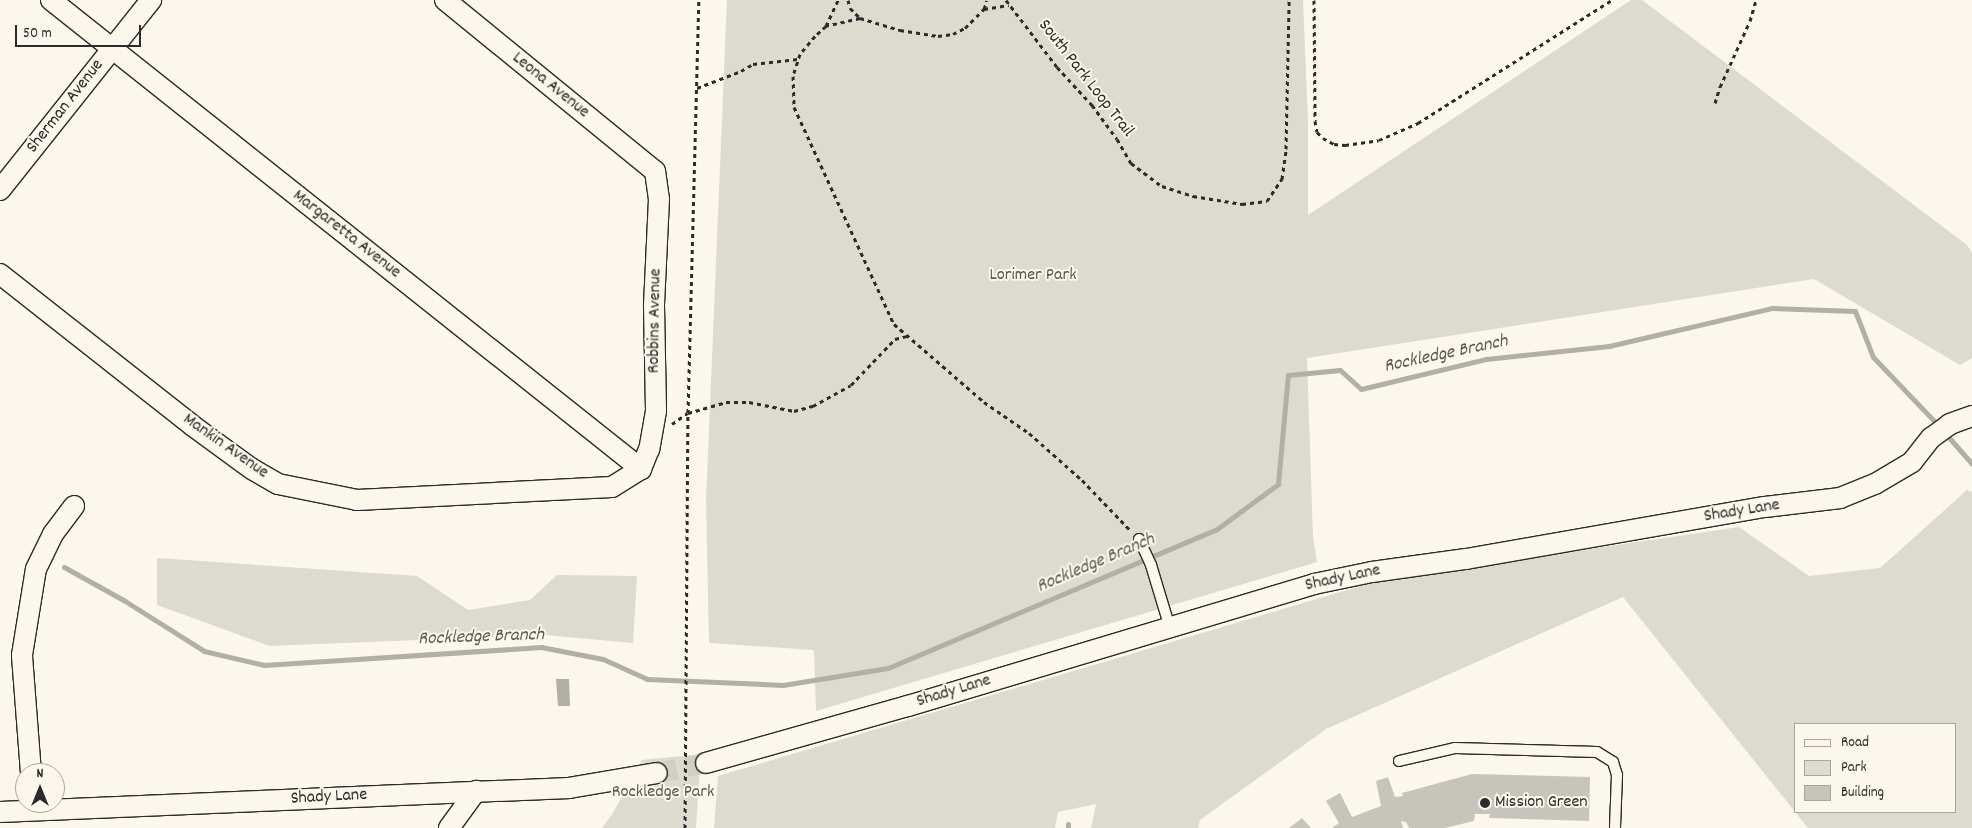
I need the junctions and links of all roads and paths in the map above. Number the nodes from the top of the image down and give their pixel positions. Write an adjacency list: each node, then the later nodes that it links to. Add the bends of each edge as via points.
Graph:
1 (51, 0): 17 (street, Margaretta Avenue)
2 (152, 0): 17 (street, Sherman Avenue)
3 (445, 0): 21 (street, Leona Avenue)
4 (699, 0): 19 (path)
5 (838, 0): 16 (path)
6 (848, 0): 15 (path, via 850,8)
7 (987, 0): 14 (path)
8 (1006, 0): 13 (path, South Park Loop Trail)
9 (1288, 0): 13 (path, South Park Loop Trail, via 1286,149 1282,179 1267,201 1242,204 1193,196 1162,186 1131,162 1092,105 1057,67)
10 (1314, 0): 11 (path, via 1317,132 1334,144 1345,145 1379,140 1411,128)
11 (1612, 0)
12 (1756, 0): 20 (path)
13 (1010, 5): 14 (path)
14 (984, 9): 15 (path, via 965,28 938,36 915,34)
15 (860, 18): 16 (path)
16 (826, 26): 18 (path, via 814,36)
17 (112, 49): 22 (street, Sherman Avenue); 28 (street, Margaretta Avenue)
18 (798, 60): 19 (path, via 752,64); 24 (path, via 793,76 794,107 894,324)
19 (696, 88): 25 (path)
20 (1715, 103)
21 (655, 172): 27 (street, Robbins Avenue, via 659,199 654,306 656,411)
22 (0, 190)
23 (0, 274): 28 (street, Mankin Avenue, via 193,426 278,484 357,500 612,487)
24 (907, 336): 25 (path, via 895,339 851,385 813,406 794,411 749,402 726,402); 30 (path, via 984,402 1029,433 1082,480)
25 (688, 413): 27 (path, via 670,425); 40 (path)
26 (1972, 416): 31 (street, Shady Lane, via 1950,424 1931,438 1912,462 1875,484 1840,498 1766,507 1372,572 1314,584)
27 (653, 428): 28 (street, Robbins Avenue, via 649,449)
28 (640, 469)
29 (74, 506): 33 (street, via 53,534 36,569 22,655)
30 (1139, 540): 31 (lane, via 1151,566)
31 (1170, 628): 34 (street, Shady Lane)
32 (1399, 761): 41 (lane, via 1455,748 1597,752 1613,762 1617,775)
33 (30, 763)
34 (706, 763)
35 (657, 773): 36 (street, Shady Lane, via 569,788)
36 (476, 792): 38 (street, Shady Lane); 39 (street)
37 (0, 812): 38 (street, Shady Lane)
38 (30, 814)
39 (449, 828)
40 (684, 828)
41 (1615, 828)

